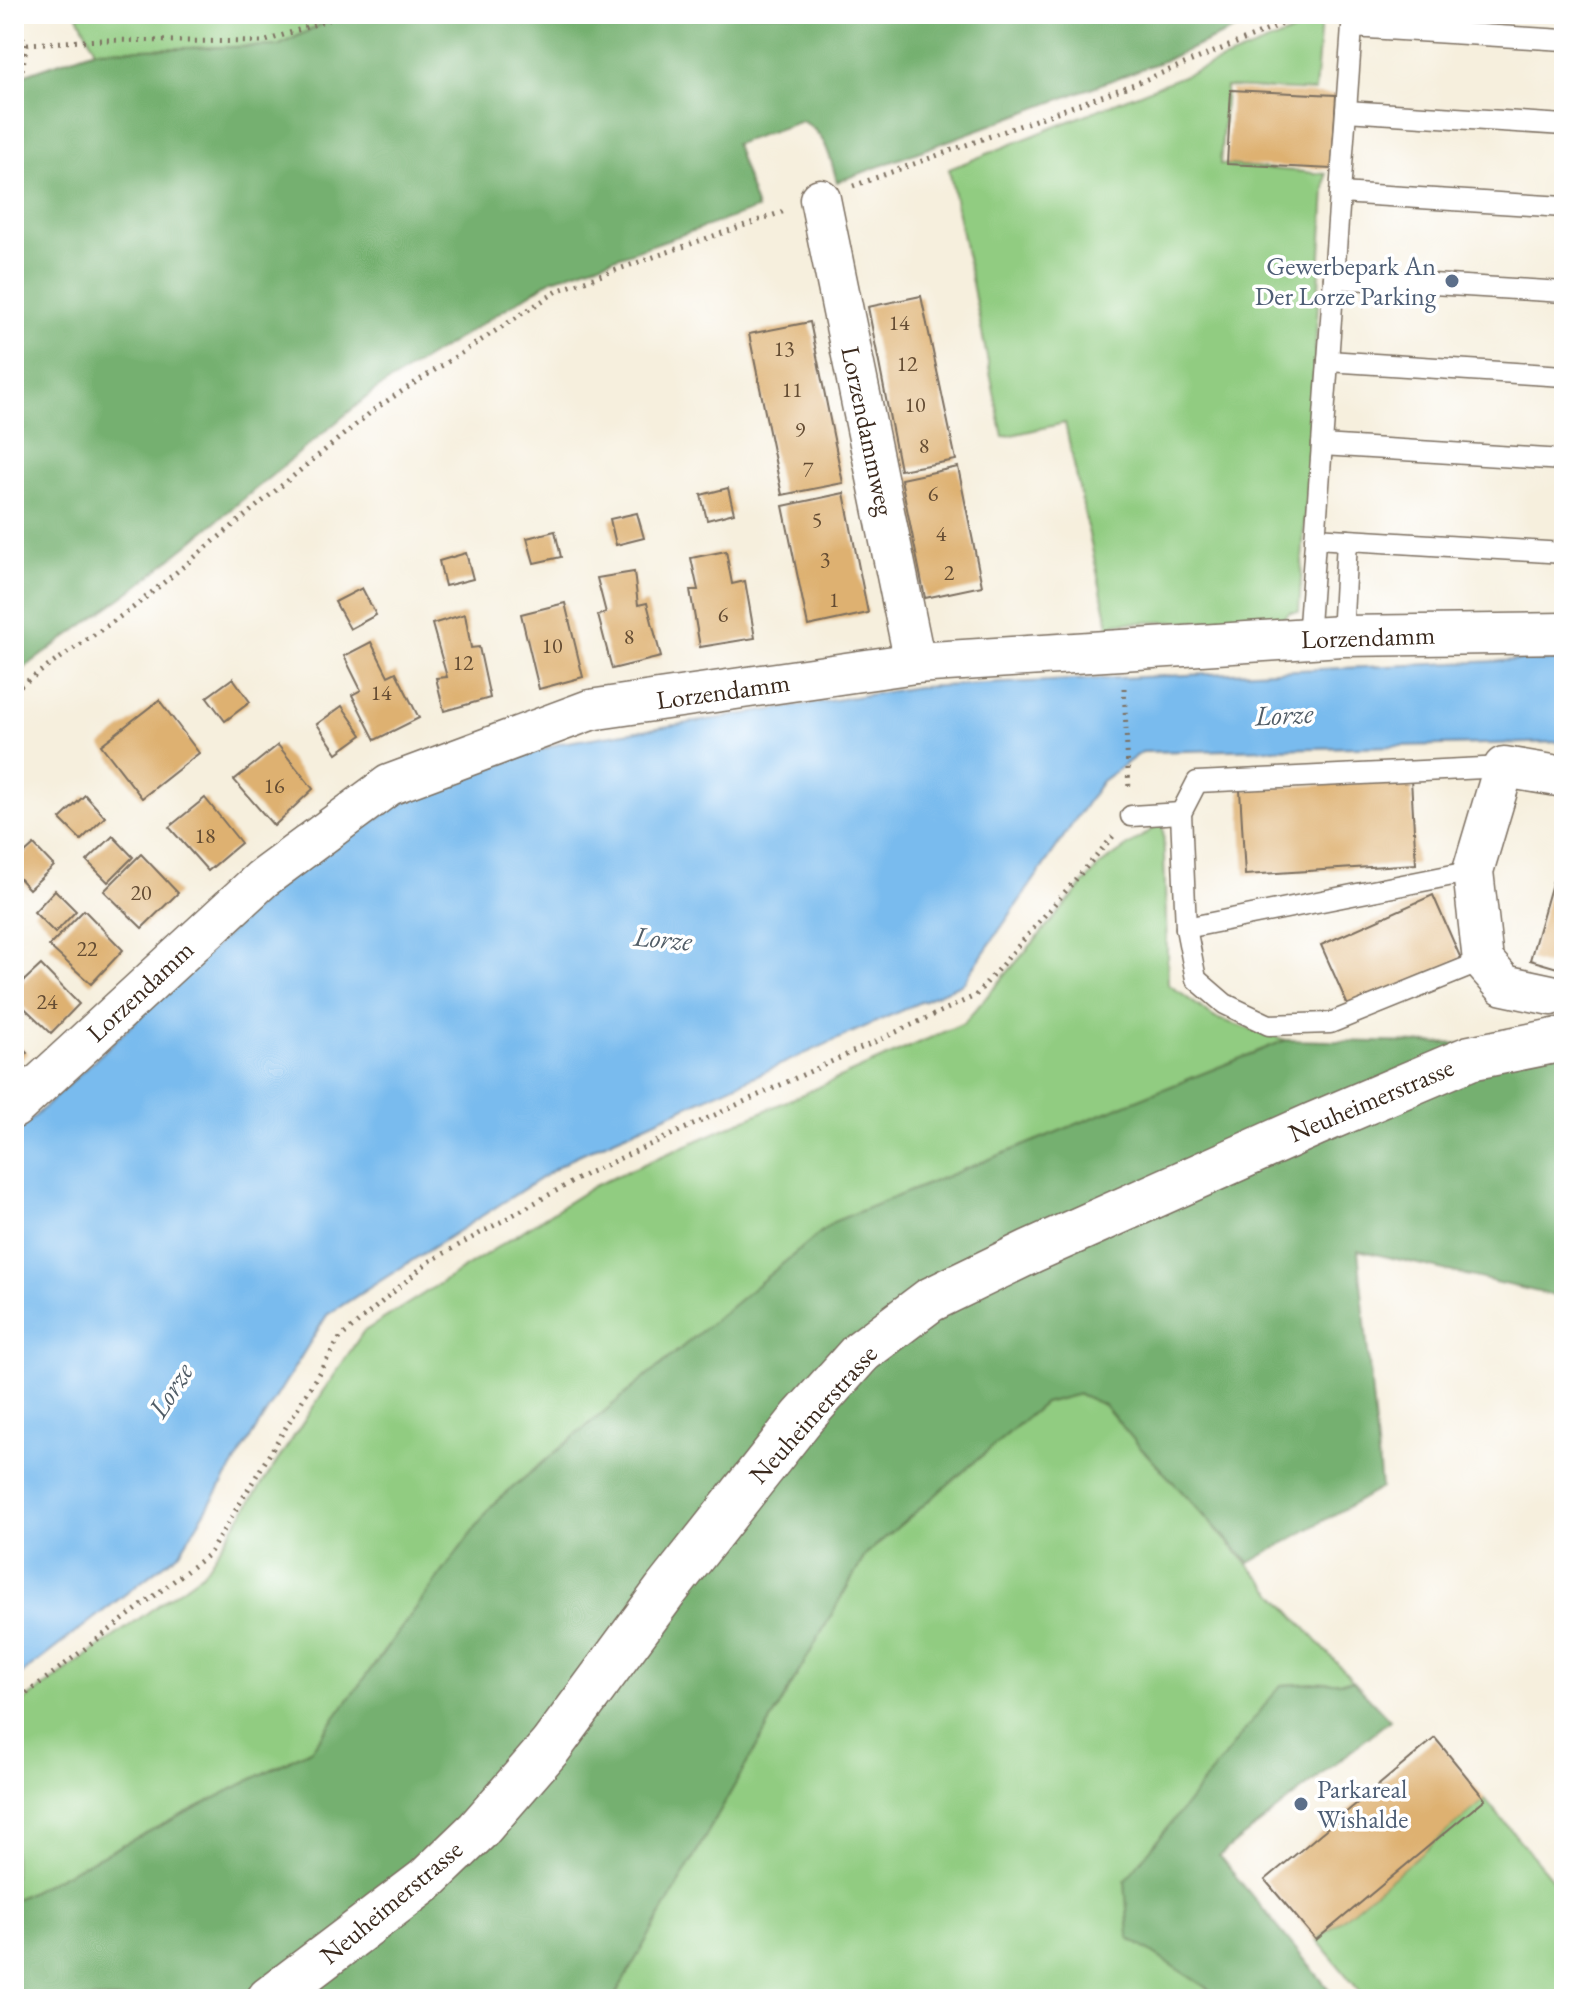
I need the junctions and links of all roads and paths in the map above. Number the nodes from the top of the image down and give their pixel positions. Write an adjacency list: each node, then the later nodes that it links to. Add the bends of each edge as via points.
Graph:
1 (24, 14): 4 (path)
2 (345, 14): 6 (path, via 263,42)
3 (1308, 14): 11 (path)
4 (14, 26): 6 (path)
5 (1564, 40): 8 (lane, via 1352,27)
6 (27, 44): 7 (path, via 21,75)
7 (14, 83)
8 (1346, 111): 9 (lane); 10 (lane)
9 (1564, 125)
10 (1340, 193): 12 (lane); 13 (lane)
11 (820, 199): 25 (street, Lorzendammweg); 26 (path, via 559,290 376,408 134,607)
12 (1564, 207)
13 (1334, 278): 14 (lane); 15 (lane)
14 (1564, 292)
15 (1328, 361): 16 (lane); 17 (lane)
16 (1564, 376)
17 (1322, 445): 18 (lane); 19 (lane)
18 (1564, 460)
19 (1315, 538): 20 (lane); 23 (lane)
20 (1347, 540): 21 (lane); 23 (lane)
21 (1564, 553)
22 (1564, 633): 23 (street, Lorzendamm)
23 (1325, 638): 24 (street, Lorzendamm)
24 (1122, 651): 25 (street, Lorzendamm); 30 (path)
25 (915, 663): 36 (street, Lorzendamm, via 590,710 389,785 262,879)
26 (14, 690)
27 (1504, 767): 28 (street); 29 (lane, via 1197,782); 31 (street)
28 (1564, 777)
29 (1181, 813): 30 (lane); 32 (lane)
30 (1131, 816): 37 (path, via 975,996 588,1173 427,1263 340,1338 209,1554)
31 (1473, 871): 32 (lane); 33 (street)
32 (1186, 928): 33 (lane, via 1196,979 1225,1004 1269,1025 1330,1023)
33 (1483, 961): 34 (street, via 1504,985)
34 (1551, 995)
35 (1564, 1039): 38 (street, Neuheimerstrasse, via 1470,1058 930,1300 861,1352 802,1418 551,1746 478,1830 426,1880)
36 (14, 1108)
37 (14, 1703)
38 (269, 1999)

